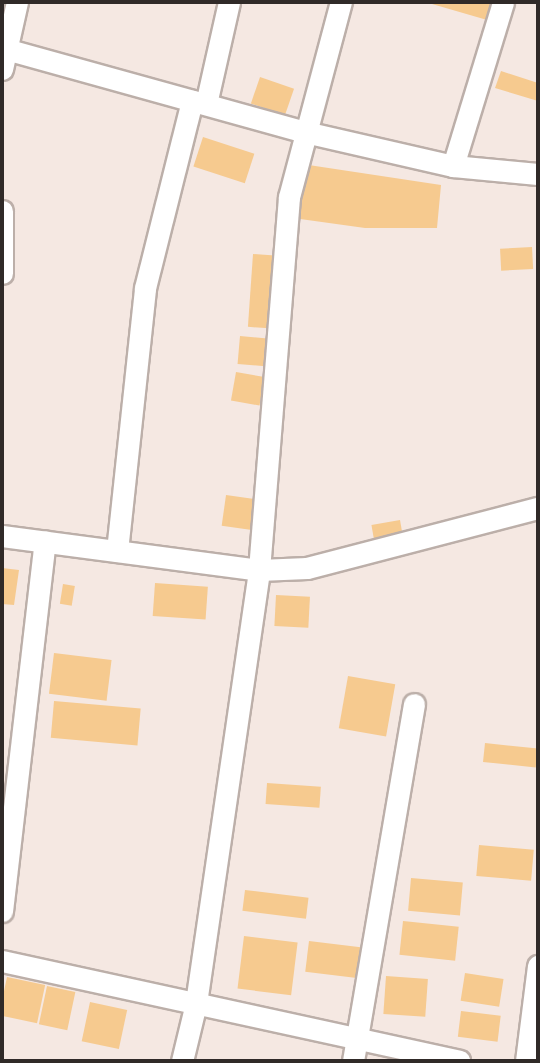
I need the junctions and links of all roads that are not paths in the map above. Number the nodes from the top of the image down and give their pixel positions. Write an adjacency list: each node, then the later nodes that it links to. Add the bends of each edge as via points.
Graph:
1 (18, 2): 5 (street)
2 (229, 2): 6 (street)
3 (341, 2): 7 (street)
4 (503, 2): 8 (street)
5 (3, 55): 6 (street)
6 (199, 102): 7 (street); 15 (street, via 145,288)
7 (305, 132): 8 (street); 16 (street, via 289,197)
8 (453, 166): 9 (street)
9 (538, 174)
10 (2, 211): 11 (street)
11 (2, 273)
12 (538, 508): 16 (street, via 307,568)
13 (2, 536): 14 (street)
14 (45, 541): 15 (street); 18 (street)
15 (117, 551): 16 (street)
16 (259, 570): 21 (street)
17 (414, 704): 22 (street)
18 (2, 911)
19 (2, 961): 21 (street)
20 (538, 966): 26 (street)
21 (196, 1003): 22 (street); 23 (street)
22 (358, 1039): 24 (street); 25 (street)
23 (182, 1061)
24 (353, 1061)
25 (459, 1061)
26 (526, 1061)

